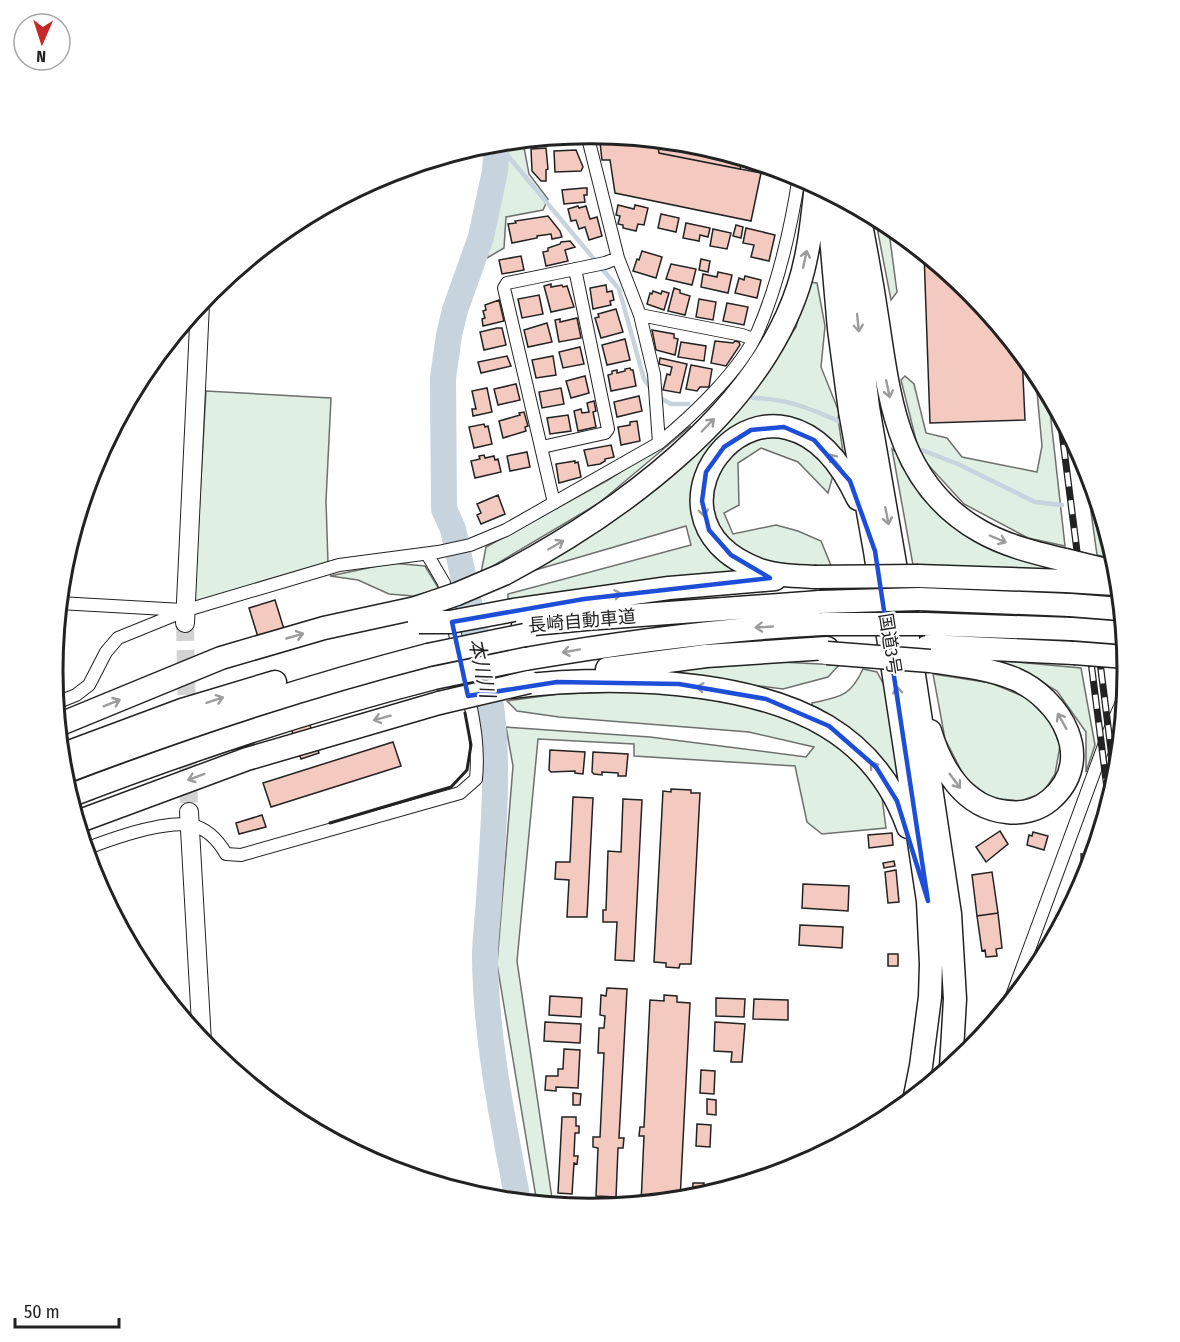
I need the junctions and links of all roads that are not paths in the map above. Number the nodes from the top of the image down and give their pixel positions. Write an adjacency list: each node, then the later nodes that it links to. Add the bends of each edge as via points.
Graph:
1 (590, 144): 7 (street)
2 (797, 186): 11 (street, via 781,264)
3 (815, 194): 24 (highway, one-way to 3, bridge, via 558,544 616,506 689,445 741,389 774,341 797,290 812,229)
4 (828, 201): 15 (highway, 国道3号, via 850,411)
5 (848, 212): 30 (highway, 国道3号, one-way to 30, via 867,395)
6 (859, 218): 17 (highway, one-way to 17, via 886,382 913,464 942,502 979,530)
7 (618, 258): 8 (street); 9 (street)
8 (574, 269): 13 (street, via 608,429 605,433); 13 (street, via 507,283 504,288)
9 (640, 315): 11 (street); 12 (street, via 655,386)
10 (199, 318): 25 (street)
11 (753, 339): 12 (street, via 736,366)
12 (659, 443): 14 (street)
13 (542, 447): 14 (street)
14 (554, 503): 16 (street, via 506,531 470,545)
15 (876, 551): 19 (highway, one-way to 19, via 849,481 814,440 784,427 751,430 736,436 706,472 702,501 709,530 731,555 761,570); 45 (highway, 国道3号, one-way to 15)
16 (433, 553): 25 (street, via 339,565); 42 (street, via 444,583 475,727 476,779 460,793 241,855 226,854 221,844)
17 (1066, 570): 18 (highway, bridge); 19 (highway, bridge); 20 (highway, bridge)
18 (1108, 572)
19 (814, 577): 26 (highway, one-way to 19, via 669,588)
20 (1109, 581)
21 (68, 604): 25 (street)
22 (1113, 608): 23 (highway, 長崎自動車道, bridge, via 919,599)
23 (821, 613): 26 (highway, 長崎自動車道, via 657,614); 27 (highway, 長崎自動車道, bridge, via 925,624); 37 (highway, 長崎自動車道, one-way to 37, bridge, via 525,658 330,706)
24 (418, 615): 26 (highway, bridge, via 450,622); 35 (highway, one-way to 24, via 221,658 341,624)
25 (186, 617): 32 (street, via 118,638 89,685)
26 (520, 623): 28 (highway, bridge)
27 (1115, 632)
28 (428, 650): 33 (highway, one-way to 28, via 284,680); 39 (highway, via 196,723)
29 (1117, 656): 30 (highway, bridge, via 1074,653)
30 (924, 659): 30 (highway, one-way to 30, via 940,756 956,784 988,808 1014,813 1027,812 1049,800 1065,780 1071,756 1068,732 1053,707 1014,679); 31 (highway, bridge, via 827,651 749,652 654,662); 48 (highway, 国道3号, via 950,914 955,999)
31 (529, 683): 43 (highway, one-way to 43, bridge, via 439,703 247,759); 45 (highway, one-way to 31, via 914,843 887,784 846,739 808,715 766,699 679,684 614,680)
32 (64, 700)
33 (182, 710): 36 (highway); 38 (highway)
34 (1114, 720): 46 (street)
35 (66, 722)
36 (69, 745)
37 (205, 746): 40 (highway, 長崎自動車道); 41 (highway)
38 (70, 752)
39 (72, 769)
40 (78, 793)
41 (80, 802)
42 (189, 818): 44 (street); 47 (street)
43 (85, 819)
44 (93, 846)
45 (928, 901): 49 (highway, 国道3号, via 930,997)
46 (1019, 976)
47 (201, 1026)
48 (952, 1054)
49 (918, 1083)

